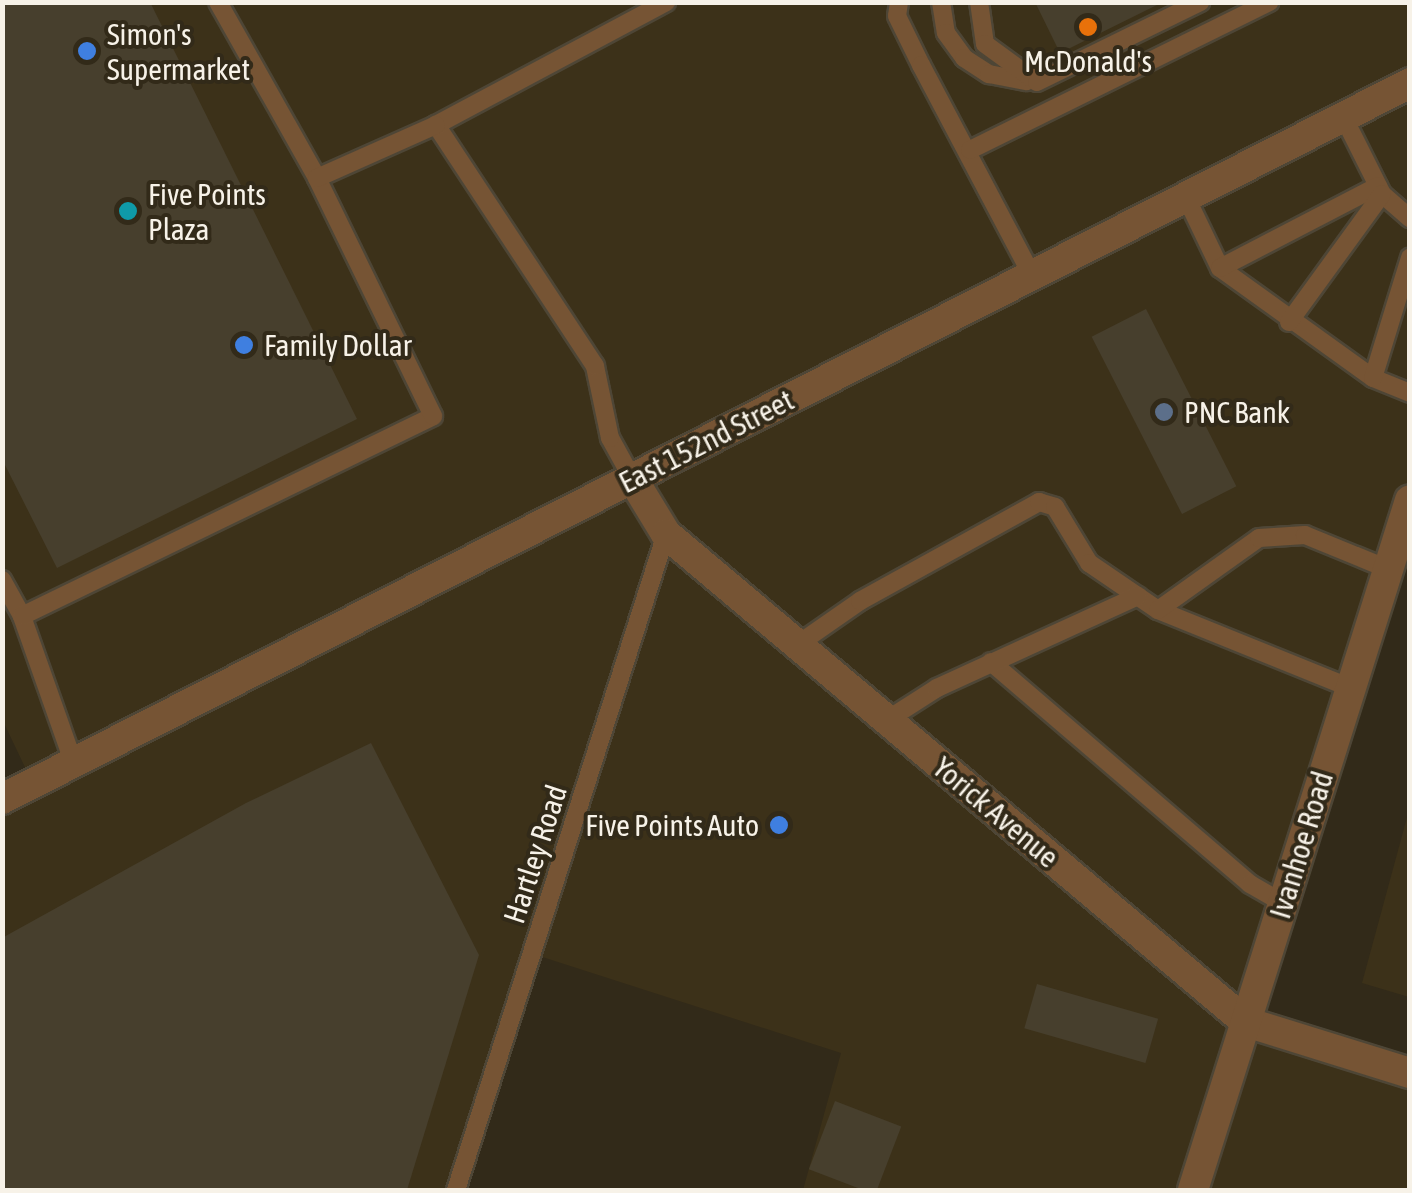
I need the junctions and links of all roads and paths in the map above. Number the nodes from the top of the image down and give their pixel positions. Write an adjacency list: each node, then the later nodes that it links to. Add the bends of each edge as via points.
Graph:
1 (218, 2): 13 (lane)
2 (666, 2): 11 (lane)
3 (899, 2): 12 (lane, via 897,16)
4 (941, 2): 8 (lane, via 946,32 964,58 1004,79)
5 (979, 2): 8 (lane, via 985,44)
6 (1200, 2): 8 (lane)
7 (1269, 2): 12 (lane)
8 (1037, 82)
9 (1410, 83): 10 (street, East 152nd Street)
10 (1343, 116): 14 (lane); 15 (street, East 152nd Street)
11 (436, 125): 13 (lane); 23 (lane, via 595,366 610,438)
12 (970, 150): 19 (lane)
13 (318, 178): 30 (lane, via 434,416)
14 (1380, 190): 16 (lane); 18 (lane); 20 (lane)
15 (1185, 195): 18 (lane); 19 (street, East 152nd Street)
16 (1410, 218)
17 (1410, 258): 21 (lane)
18 (1220, 268): 20 (lane)
19 (1034, 280): 23 (street, East 152nd Street)
20 (1289, 322): 21 (lane)
21 (1373, 378): 22 (lane)
22 (1410, 393)
23 (632, 478): 25 (street, Yorick Avenue); 35 (street, East 152nd Street)
24 (1410, 500): 26 (street, Ivanhoe Road)
25 (666, 534): 31 (street, Yorick Avenue); 40 (lane, Hartley Road)
26 (1388, 569): 29 (lane, via 1305,534 1259,538); 33 (street, Ivanhoe Road)
27 (2, 580): 30 (lane)
28 (1138, 596): 29 (lane); 31 (lane, via 1089,563 1055,507 1039,502 860,601); 32 (lane)
29 (1158, 610): 33 (lane)
30 (22, 616): 35 (lane)
31 (797, 645): 34 (street, Yorick Avenue)
32 (992, 662): 34 (lane); 37 (lane, via 1250,884)
33 (1349, 687): 37 (street, Ivanhoe Road)
34 (886, 720): 38 (street, Yorick Avenue)
35 (74, 764): 36 (street, East 152nd Street)
36 (2, 800)
37 (1282, 903): 38 (street, Ivanhoe Road)
38 (1246, 1022): 39 (street, Yorick Avenue); 41 (street, Ivanhoe Road)
39 (1410, 1073)
40 (456, 1190)
41 (1193, 1190)

